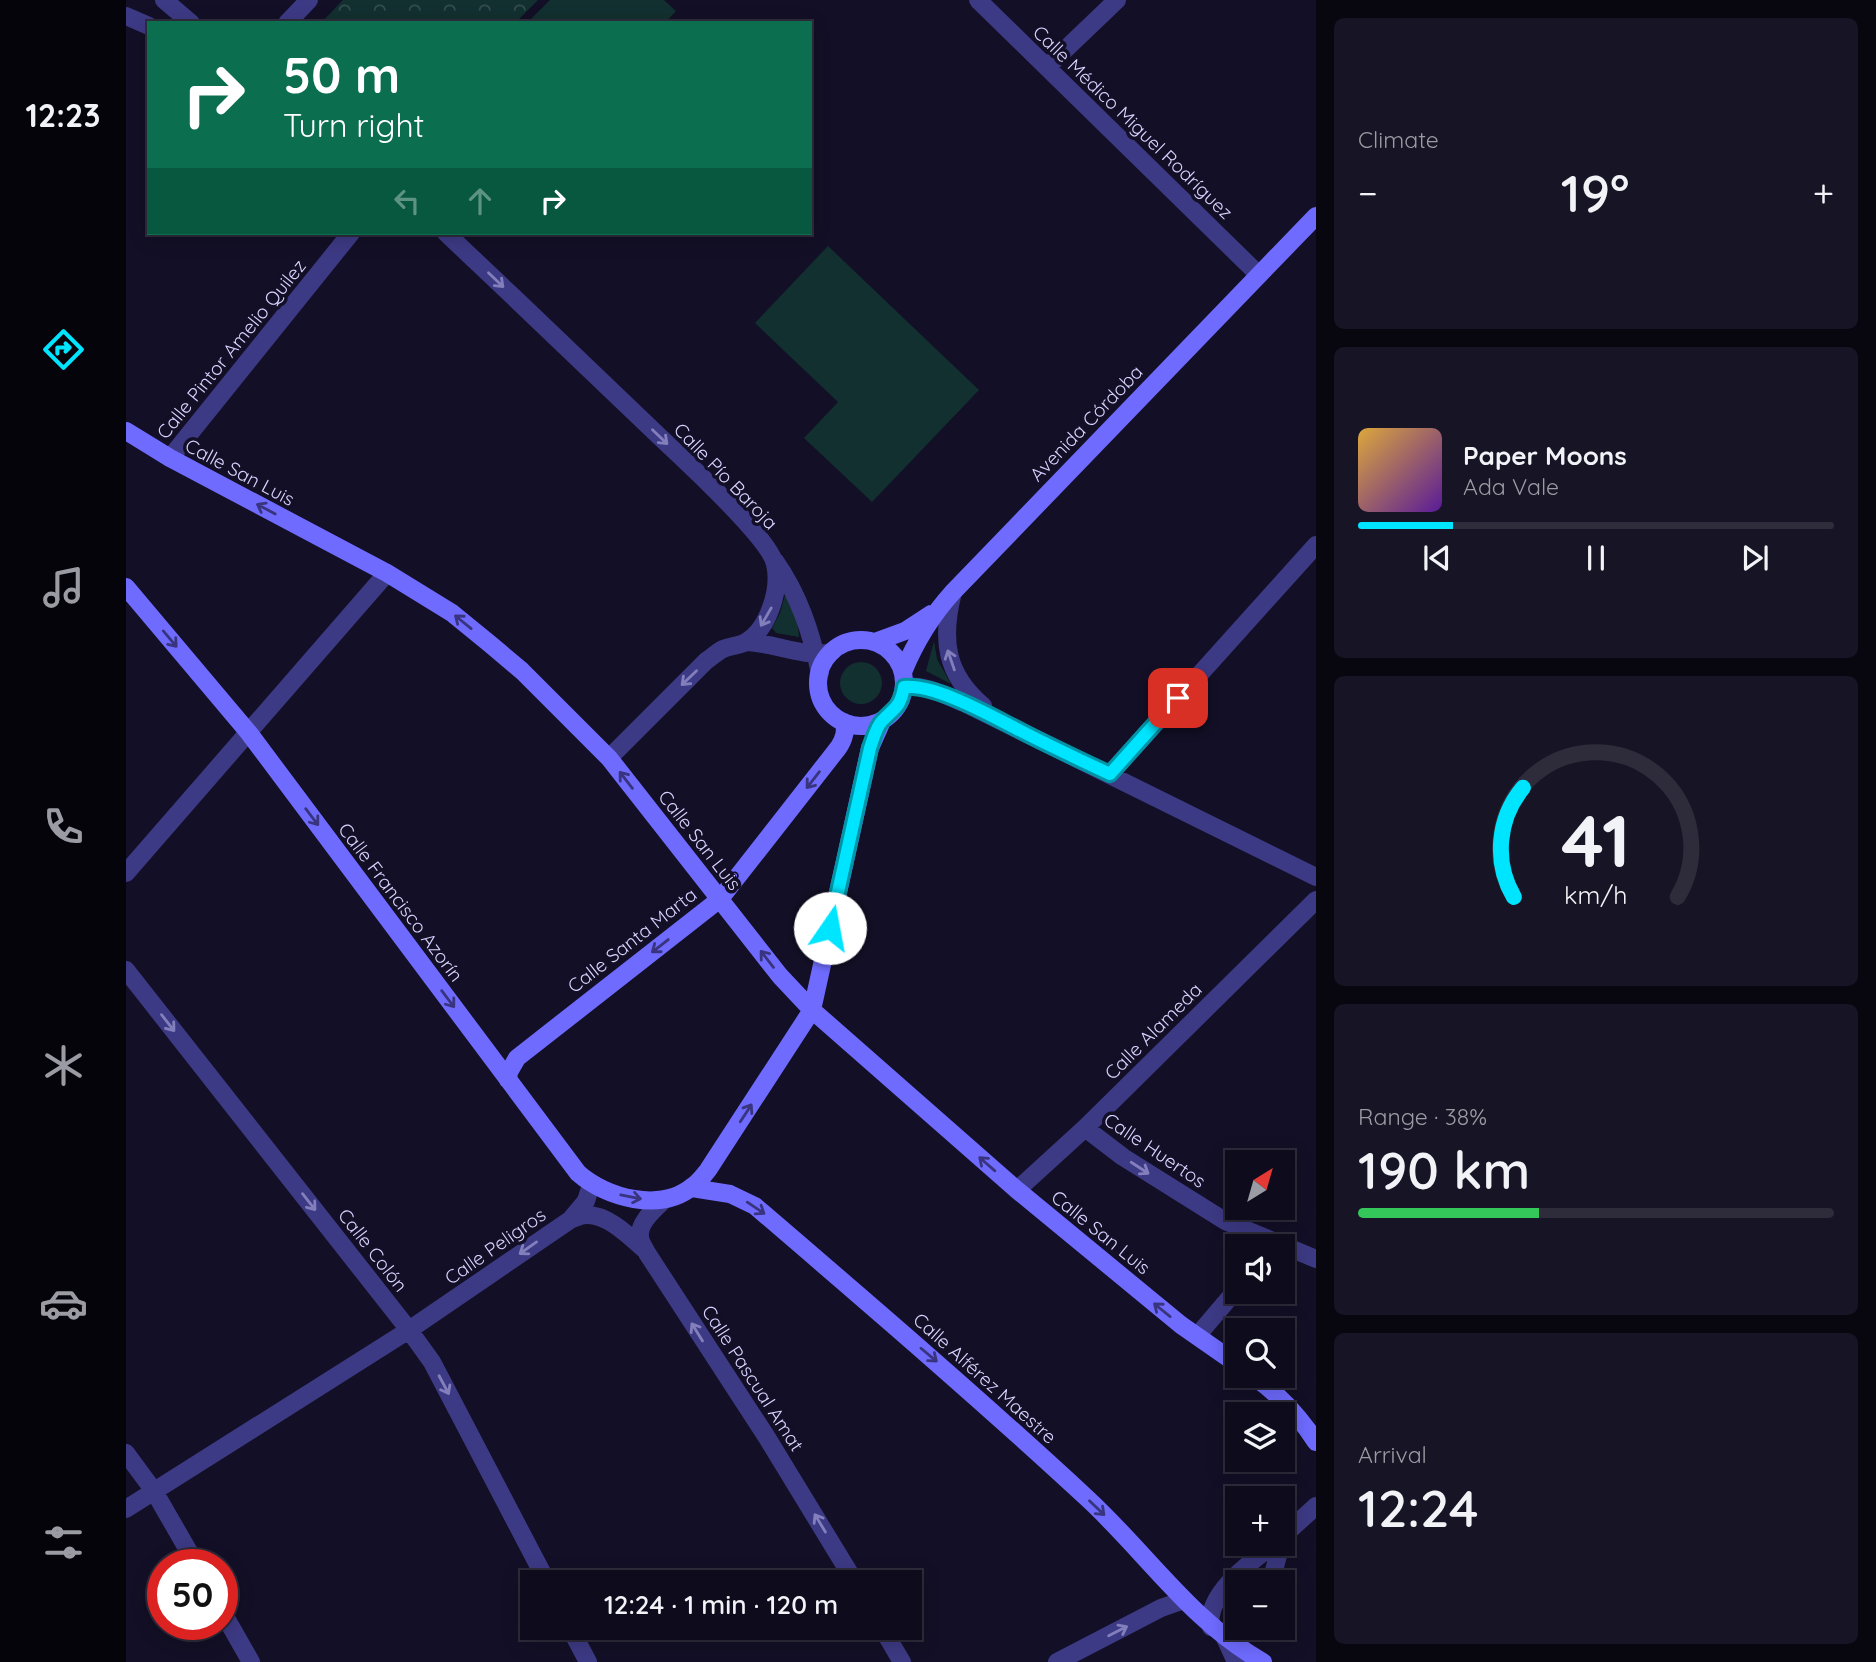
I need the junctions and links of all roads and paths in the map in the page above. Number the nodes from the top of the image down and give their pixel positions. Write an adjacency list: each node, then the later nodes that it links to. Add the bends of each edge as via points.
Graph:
1 (164, 0): 6 (street)
2 (309, 0): 7 (street)
3 (978, 0): 9 (street, Calle Médico Miguel Rodríguez)
4 (1117, 0): 9 (street)
5 (126, 16): 8 (street)
6 (189, 21)
7 (289, 21)
8 (147, 25)
9 (1047, 67): 13 (street, Calle Médico Miguel Rodríguez)
10 (1316, 216): 13 (main road, Avenida Córdoba)
11 (349, 235): 15 (street, Calle Pintor Amelio Quilez)
12 (448, 235): 17 (street, Calle Pío Baroja, one-way to 17, via 713,488)
13 (1259, 275): 20 (main road, Avenida Córdoba)
14 (126, 432): 15 (main road, Calle San Luis)
15 (170, 458): 18 (main road, Calle San Luis, one-way to 15)
16 (1316, 544): 31 (street)
17 (775, 561): 22 (street, Calle Pío Baroja, one-way to 22, via 774,600); 24 (street, via 799,601)
18 (387, 573): 29 (street); 30 (main road, Calle San Luis, one-way to 18, via 490,643)
19 (126, 587): 29 (main road, Calle Francisco Azorín, one-way to 29)
20 (953, 592): 21 (main road, Avenida Córdoba); 28 (street, one-way to 20, via 969,694 954,668 946,638)
21 (937, 610): 23 (main road, via 905,631); 25 (main road, Avenida Córdoba, via 909,656)
22 (746, 642): 24 (street); 30 (street, Calle Pío Baroja, one-way to 30, via 706,661)
23 (875, 642): 24 (main road, via 850,642); 25 (main road, via 897,659)
24 (822, 660): 27 (main road, via 818,683 823,703)
25 (903, 679): 26 (main road, via 897,708); 28 (street)
26 (882, 721): 27 (main road, via 859,726); 37 (main road, via 870,748)
27 (844, 722): 34 (main road, Calle Santa Marta, one-way to 34, via 842,743)
28 (1012, 726): 31 (street)
29 (249, 733): 32 (street); 38 (main road, Calle Francisco Azorín, one-way to 38)
30 (609, 758): 34 (main road, Calle San Luis, one-way to 30)
31 (1110, 774): 33 (street)
32 (126, 873)
33 (1316, 877)
34 (720, 899): 37 (main road, Calle San Luis, one-way to 34); 38 (main road, Calle Santa Marta, one-way to 38, via 517,1058)
35 (1316, 900): 39 (street, Calle Alameda)
36 (126, 970): 50 (street, Calle Colón, one-way to 50)
37 (812, 1010): 41 (main road, one-way to 37); 42 (main road, Calle San Luis, one-way to 37)
38 (509, 1080): 40 (main road, Calle Francisco Azorín)
39 (1085, 1128): 42 (street, Calle Alameda); 45 (street, Calle Huertos, one-way to 45, via 1196,1204)
40 (591, 1185): 43 (main road, Calle Francisco Azorín, one-way to 43, via 632,1199); 44 (street, Calle Peligros, via 586,1201)
41 (692, 1188): 43 (main road); 64 (main road, Calle Alférez Maestre, one-way to 64, via 730,1194 755,1206 999,1417 1128,1538)
42 (1017, 1190): 51 (main road, Calle San Luis, one-way to 42)
43 (665, 1199): 47 (street, via 642,1227 640,1237)
44 (569, 1220): 47 (street, Calle Pascual Amat, via 586,1215 604,1220 628,1234); 50 (street, Calle Peligros, one-way to 50)
45 (1252, 1234)
46 (1295, 1252): 48 (street, Calle Huertos)
47 (647, 1253): 63 (street, Calle Pascual Amat, one-way to 47)
48 (1316, 1259)
49 (1225, 1303): 51 (street)
50 (409, 1330): 56 (street, Calle Peligros); 62 (street, Calle Colón, one-way to 62, via 432,1362)
51 (1197, 1336): 52 (main road, Calle San Luis)
52 (1225, 1356)
53 (1270, 1388): 54 (main road)
54 (1316, 1442)
55 (126, 1453): 56 (street)
56 (154, 1491): 58 (street, Calle Peligros); 60 (street)
57 (1316, 1506): 59 (street)
58 (126, 1509)
59 (1295, 1526)
60 (187, 1549)
61 (1260, 1556): 65 (street, via 1235,1577 1211,1608)
62 (541, 1570)
63 (848, 1570)
64 (1184, 1600): 65 (main road, Calle Alférez Maestre); 73 (street, one-way to 64)
65 (1218, 1632): 66 (street); 74 (street); 75 (main road, Calle Alférez Maestre)
66 (1225, 1633)
67 (238, 1639): 70 (street)
68 (576, 1640): 71 (street)
69 (889, 1640): 72 (street)
70 (251, 1662)
71 (588, 1662)
72 (902, 1662)
73 (1057, 1662)
74 (1236, 1662)
75 (1263, 1662)

